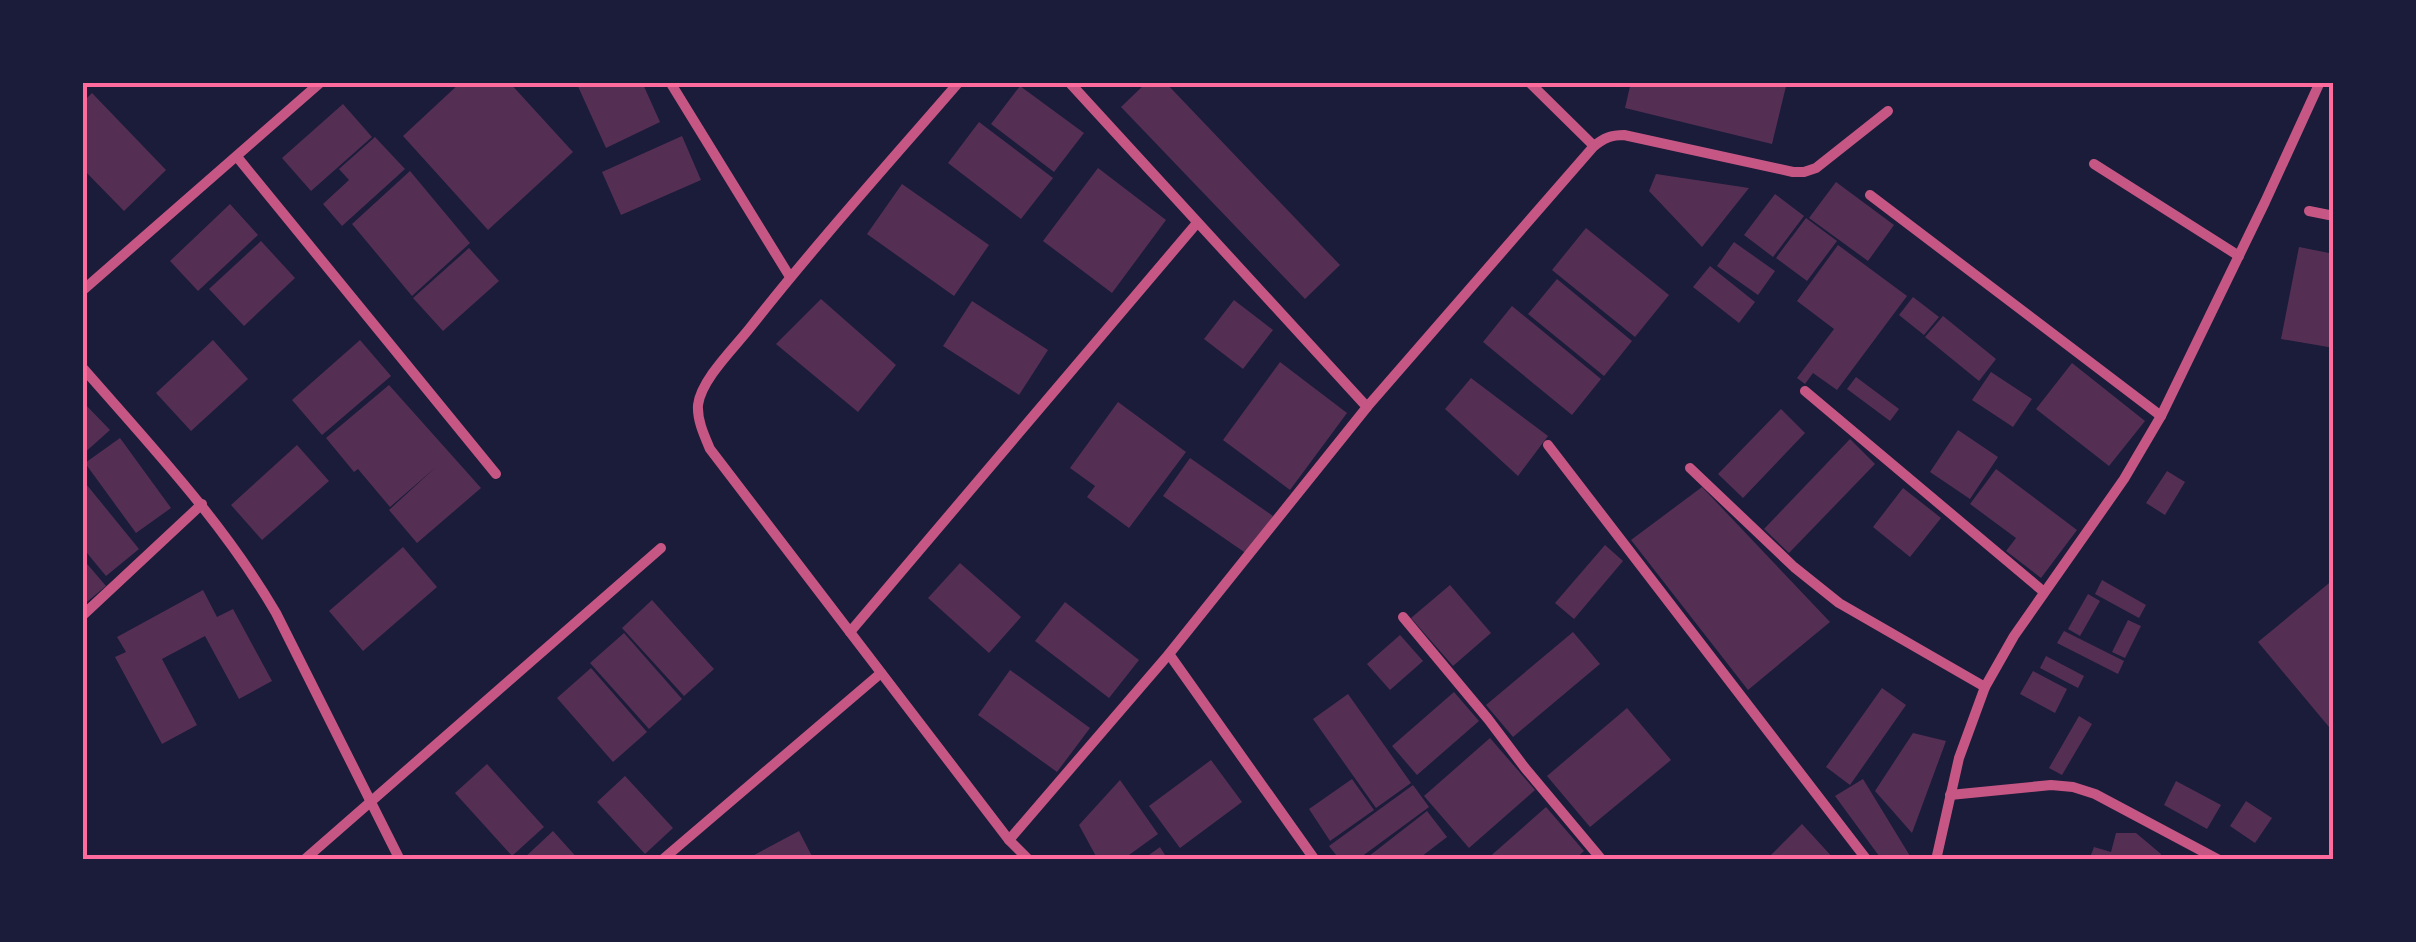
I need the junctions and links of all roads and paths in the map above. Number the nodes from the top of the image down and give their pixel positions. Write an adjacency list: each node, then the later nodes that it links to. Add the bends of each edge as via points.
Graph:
1 (321, 82): 9 (street)
2 (670, 82): 16 (street)
3 (959, 82): 16 (street)
4 (1529, 82): 8 (street)
5 (2320, 82): 15 (street)
6 (1074, 84): 14 (street)
7 (1888, 111): 8 (street, via 1804,172 1624,135)
8 (1594, 146): 20 (street)
9 (238, 158): 17 (street); 24 (street)
10 (2094, 164): 15 (street)
11 (1870, 195): 21 (street)
12 (2309, 211): 13 (street)
13 (2334, 216)
14 (1198, 223): 20 (street); 30 (street)
15 (2239, 256): 21 (street)
16 (790, 278): 30 (street, via 705,385 698,404 701,428 710,449)
17 (82, 291)
18 (82, 368): 25 (street)
19 (1806, 391): 27 (street)
20 (1367, 408): 31 (street)
21 (2161, 416): 27 (street)
22 (1548, 445): 43 (street)
23 (1690, 468): 33 (street, via 1839,603)
24 (496, 474)
25 (202, 504): 28 (street); 35 (street, via 276,613)
26 (661, 548): 35 (street)
27 (2044, 592): 33 (street)
28 (82, 616)
29 (1403, 617): 42 (street)
30 (850, 632): 32 (street)
31 (1169, 654): 36 (street); 41 (street)
32 (881, 673): 36 (street); 37 (street)
33 (1985, 687): 34 (street)
34 (1950, 796): 44 (street); 45 (street, via 2073,786)
35 (372, 803): 38 (street); 39 (street)
36 (1009, 840): 40 (street)
37 (670, 857)
38 (304, 860)
39 (400, 860)
40 (1028, 860)
41 (1315, 860)
42 (1602, 860)
43 (1867, 860)
44 (1936, 860)
45 (2219, 860)

